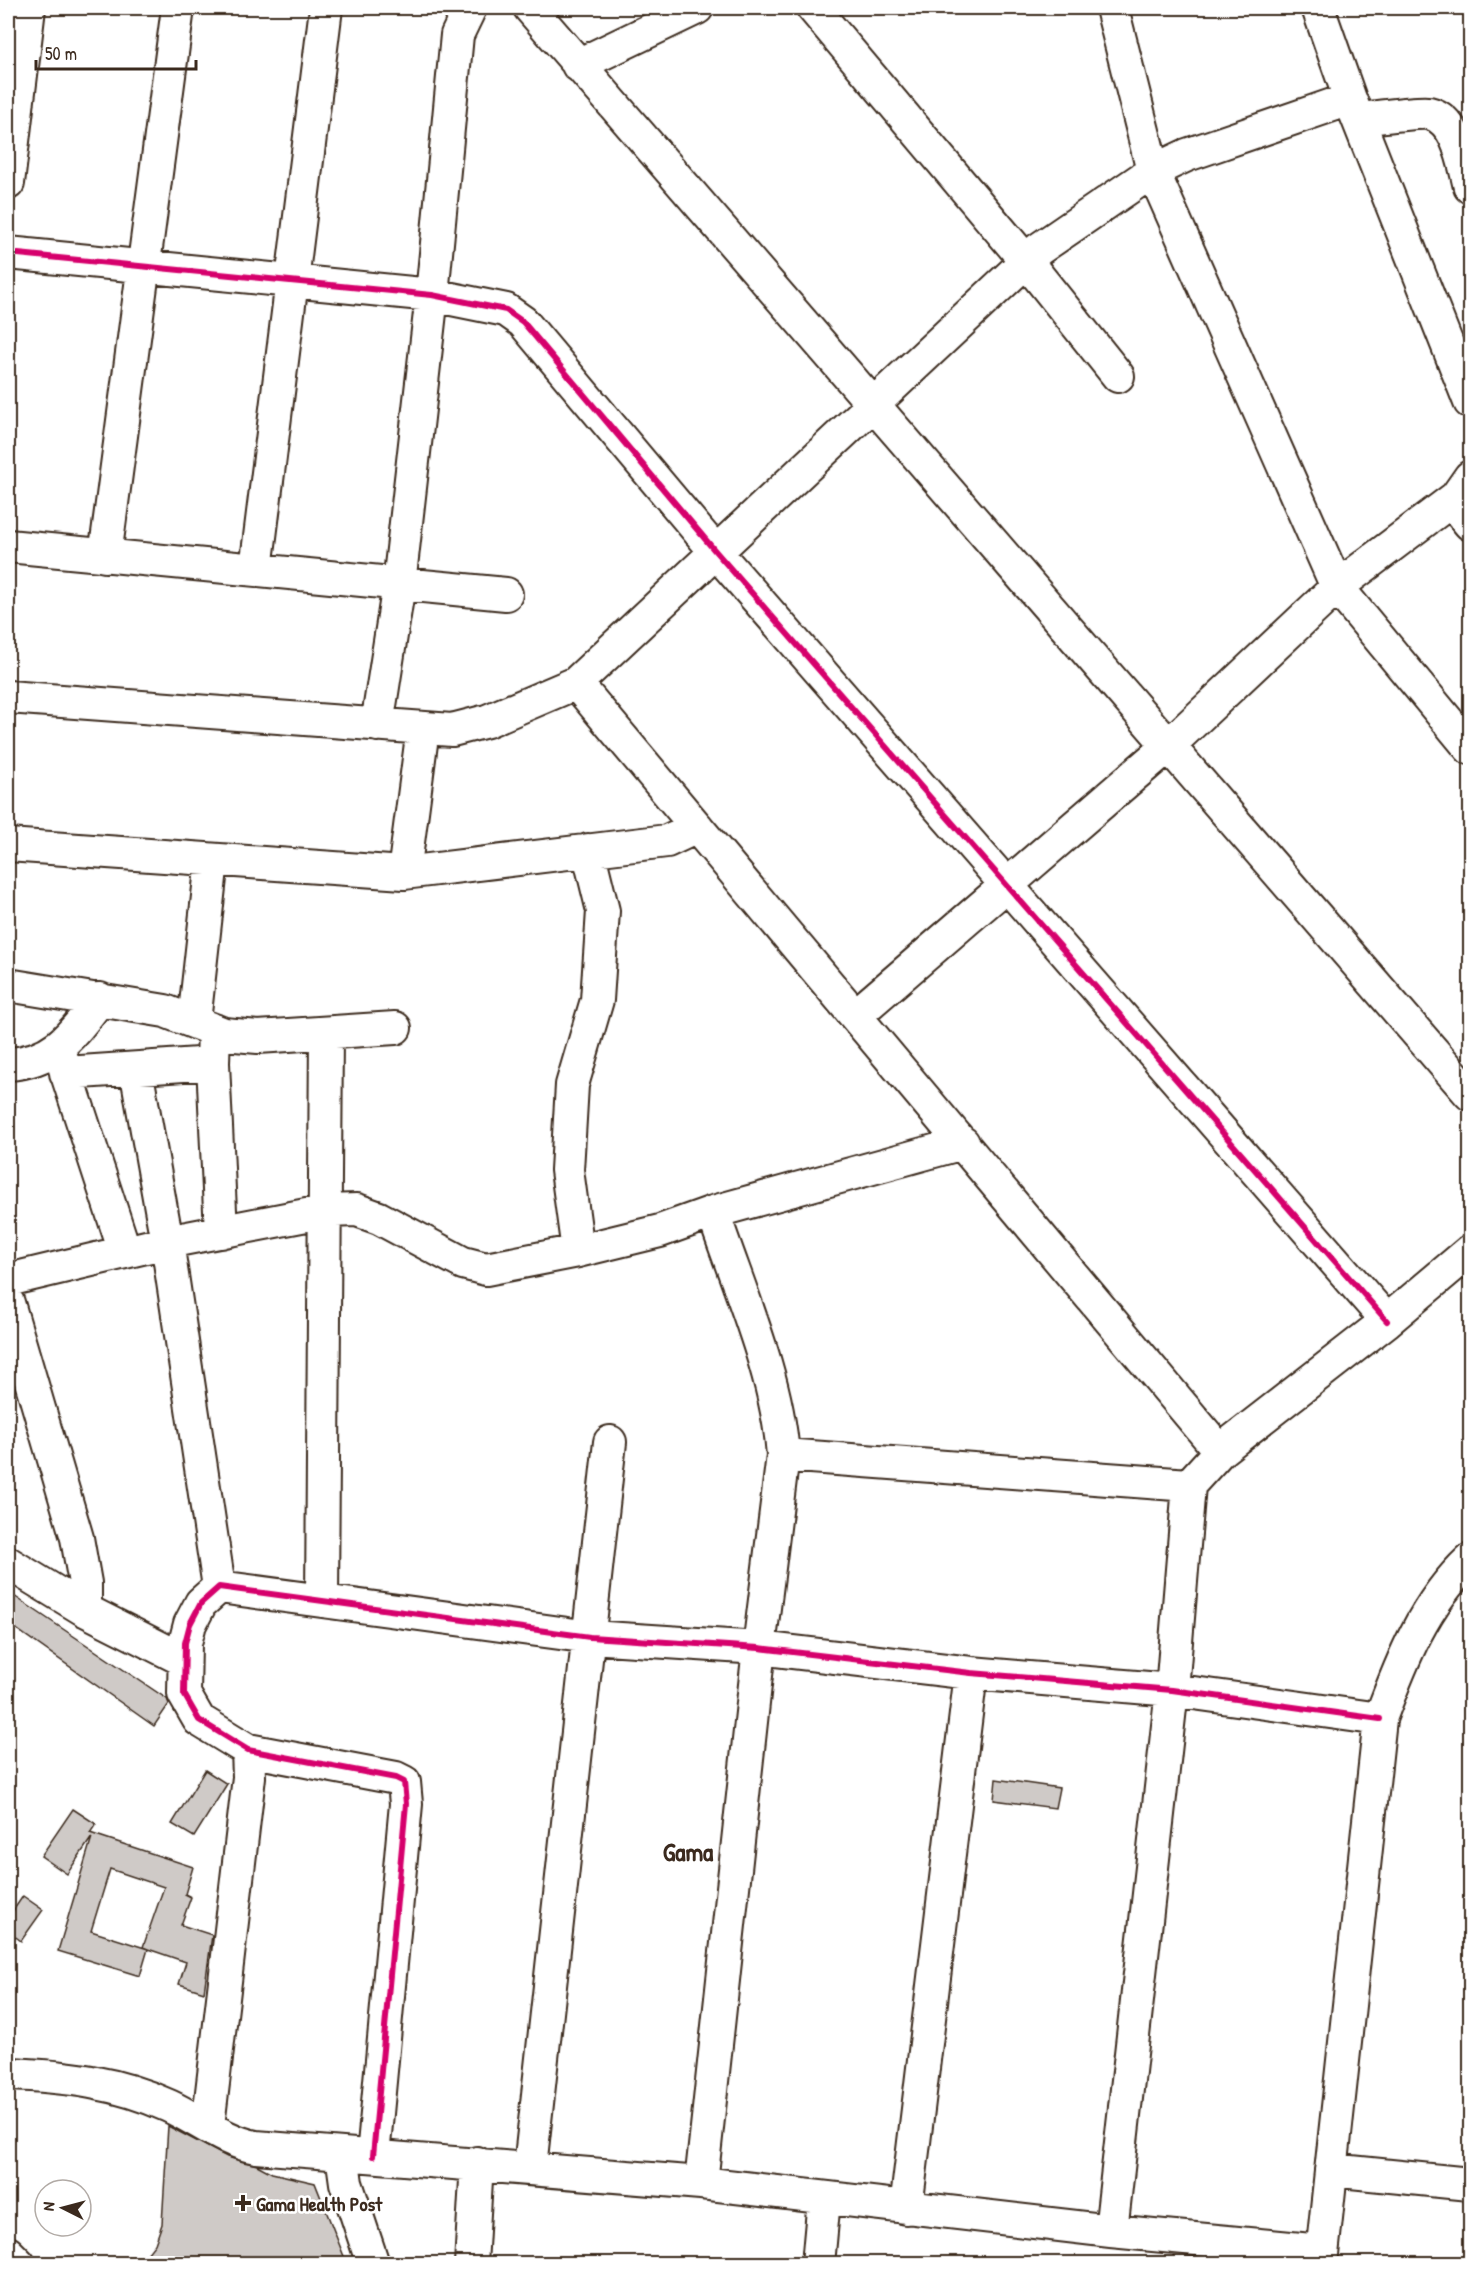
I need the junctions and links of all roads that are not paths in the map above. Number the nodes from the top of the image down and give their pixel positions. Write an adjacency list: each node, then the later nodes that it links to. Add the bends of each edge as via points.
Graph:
1 (29, 8): 14 (street)
2 (178, 8): 18 (street)
3 (326, 8): 19 (street)
4 (470, 8): 20 (street, via 457,35)
5 (530, 8): 10 (street)
6 (697, 8): 10 (street)
7 (813, 8): 17 (street)
8 (1112, 8): 13 (street)
9 (1318, 8): 11 (street)
10 (578, 65): 23 (street)
11 (1355, 109): 12 (street, via 1429,113); 13 (street, via 1187,155); 22 (street)
12 (1463, 134): 15 (street)
13 (1153, 171): 17 (street); 31 (street)
14 (8, 183)
15 (1470, 187)
16 (8, 253): 18 (street)
17 (1026, 261): 21 (street); 23 (street)
18 (146, 266): 19 (street); 28 (street)
19 (292, 281): 20 (street); 29 (street)
20 (432, 295): 27 (street, via 506,310 523,322); 30 (street)
21 (1118, 376)
22 (1470, 402)
23 (873, 405): 27 (street); 37 (street)
24 (1463, 487): 25 (street, via 1459,511); 31 (street)
25 (1470, 524)
26 (8, 546): 28 (street)
27 (716, 552): 33 (street); 44 (street)
28 (105, 556): 29 (street)
29 (256, 569): 30 (street)
30 (399, 584): 32 (street); 35 (street)
31 (1337, 587): 37 (street); 38 (street)
32 (506, 594)
33 (576, 683): 36 (street, via 487,721 452,730); 39 (street)
34 (8, 697): 35 (street)
35 (377, 725): 36 (street)
36 (423, 728): 43 (street)
37 (1168, 746): 44 (street); 55 (street)
38 (1470, 748)
39 (697, 827): 41 (street, via 667,842); 47 (street)
40 (8, 845): 42 (street)
41 (588, 850): 43 (street); 61 (street, via 603,911 597,1000 572,1085 567,1170)
42 (212, 860): 43 (street); 48 (street)
43 (404, 873)
44 (1007, 885): 47 (street); 66 (street)
45 (8, 985): 46 (street)
46 (100, 999): 48 (street, via 165,1011); 51 (street, via 65,1043)
47 (856, 1016): 56 (street)
48 (204, 1026): 50 (street, via 224,1034 258,1037); 52 (street)
49 (395, 1028): 50 (street)
50 (326, 1033): 57 (street)
51 (62, 1060): 53 (street, via 46,1055); 54 (street); 63 (street)
52 (213, 1063): 54 (street); 59 (street)
53 (8, 1064)
54 (136, 1069): 60 (street)
55 (1470, 1094)
56 (963, 1143): 58 (street); 68 (street)
57 (327, 1211): 59 (street); 61 (street, via 357,1210 379,1218 463,1263 486,1269); 74 (street)
58 (713, 1212): 61 (street, via 660,1231); 69 (street, via 774,1393)
59 (220, 1232): 60 (street)
60 (167, 1242): 63 (street); 73 (street)
61 (578, 1251)
62 (1470, 1251): 66 (street)
63 (125, 1252): 64 (street)
64 (8, 1280)
65 (8, 1303): 75 (street, via 77,1539 85,1582)
66 (1387, 1321): 68 (street)
67 (610, 1442): 76 (street)
68 (1220, 1451): 70 (street)
69 (783, 1455): 70 (street); 77 (street)
70 (1190, 1485): 80 (street)
71 (1470, 1560): 81 (street, via 1449,1580 1421,1622 1402,1659)
72 (8, 1563): 75 (street)
73 (219, 1587): 74 (street); 78 (street, via 201,1603 190,1624)
74 (322, 1601): 76 (street)
75 (85, 1610): 78 (street)
76 (590, 1637): 77 (street); 88 (street)
77 (759, 1648): 79 (street); 90 (street)
78 (182, 1659): 82 (street, via 184,1694 199,1720)
79 (971, 1673): 80 (street); 93 (street)
80 (1172, 1690): 81 (street); 94 (street)
81 (1380, 1719): 89 (street)
82 (248, 1750): 84 (street, via 249,1778); 86 (street, via 404,1782 406,1804)
83 (8, 2074): 84 (street, via 96,2081 131,2090)
84 (208, 2126): 85 (street, via 246,2145)
85 (342, 2154): 86 (street); 99 (street, via 346,2183)
86 (373, 2156): 87 (street)
87 (477, 2163): 88 (street); 100 (street)
88 (530, 2167): 90 (street)
89 (1331, 2170): 91 (street); 97 (street)
90 (701, 2182): 92 (street)
91 (1470, 2184)
92 (824, 2199): 93 (street); 101 (street)
93 (906, 2208): 94 (street)
94 (1111, 2230): 95 (street)
95 (1208, 2252): 97 (street)
96 (8, 2253): 98 (street)
97 (1322, 2257)
98 (19, 2264)
99 (373, 2264)
100 (471, 2264)
101 (818, 2264)

